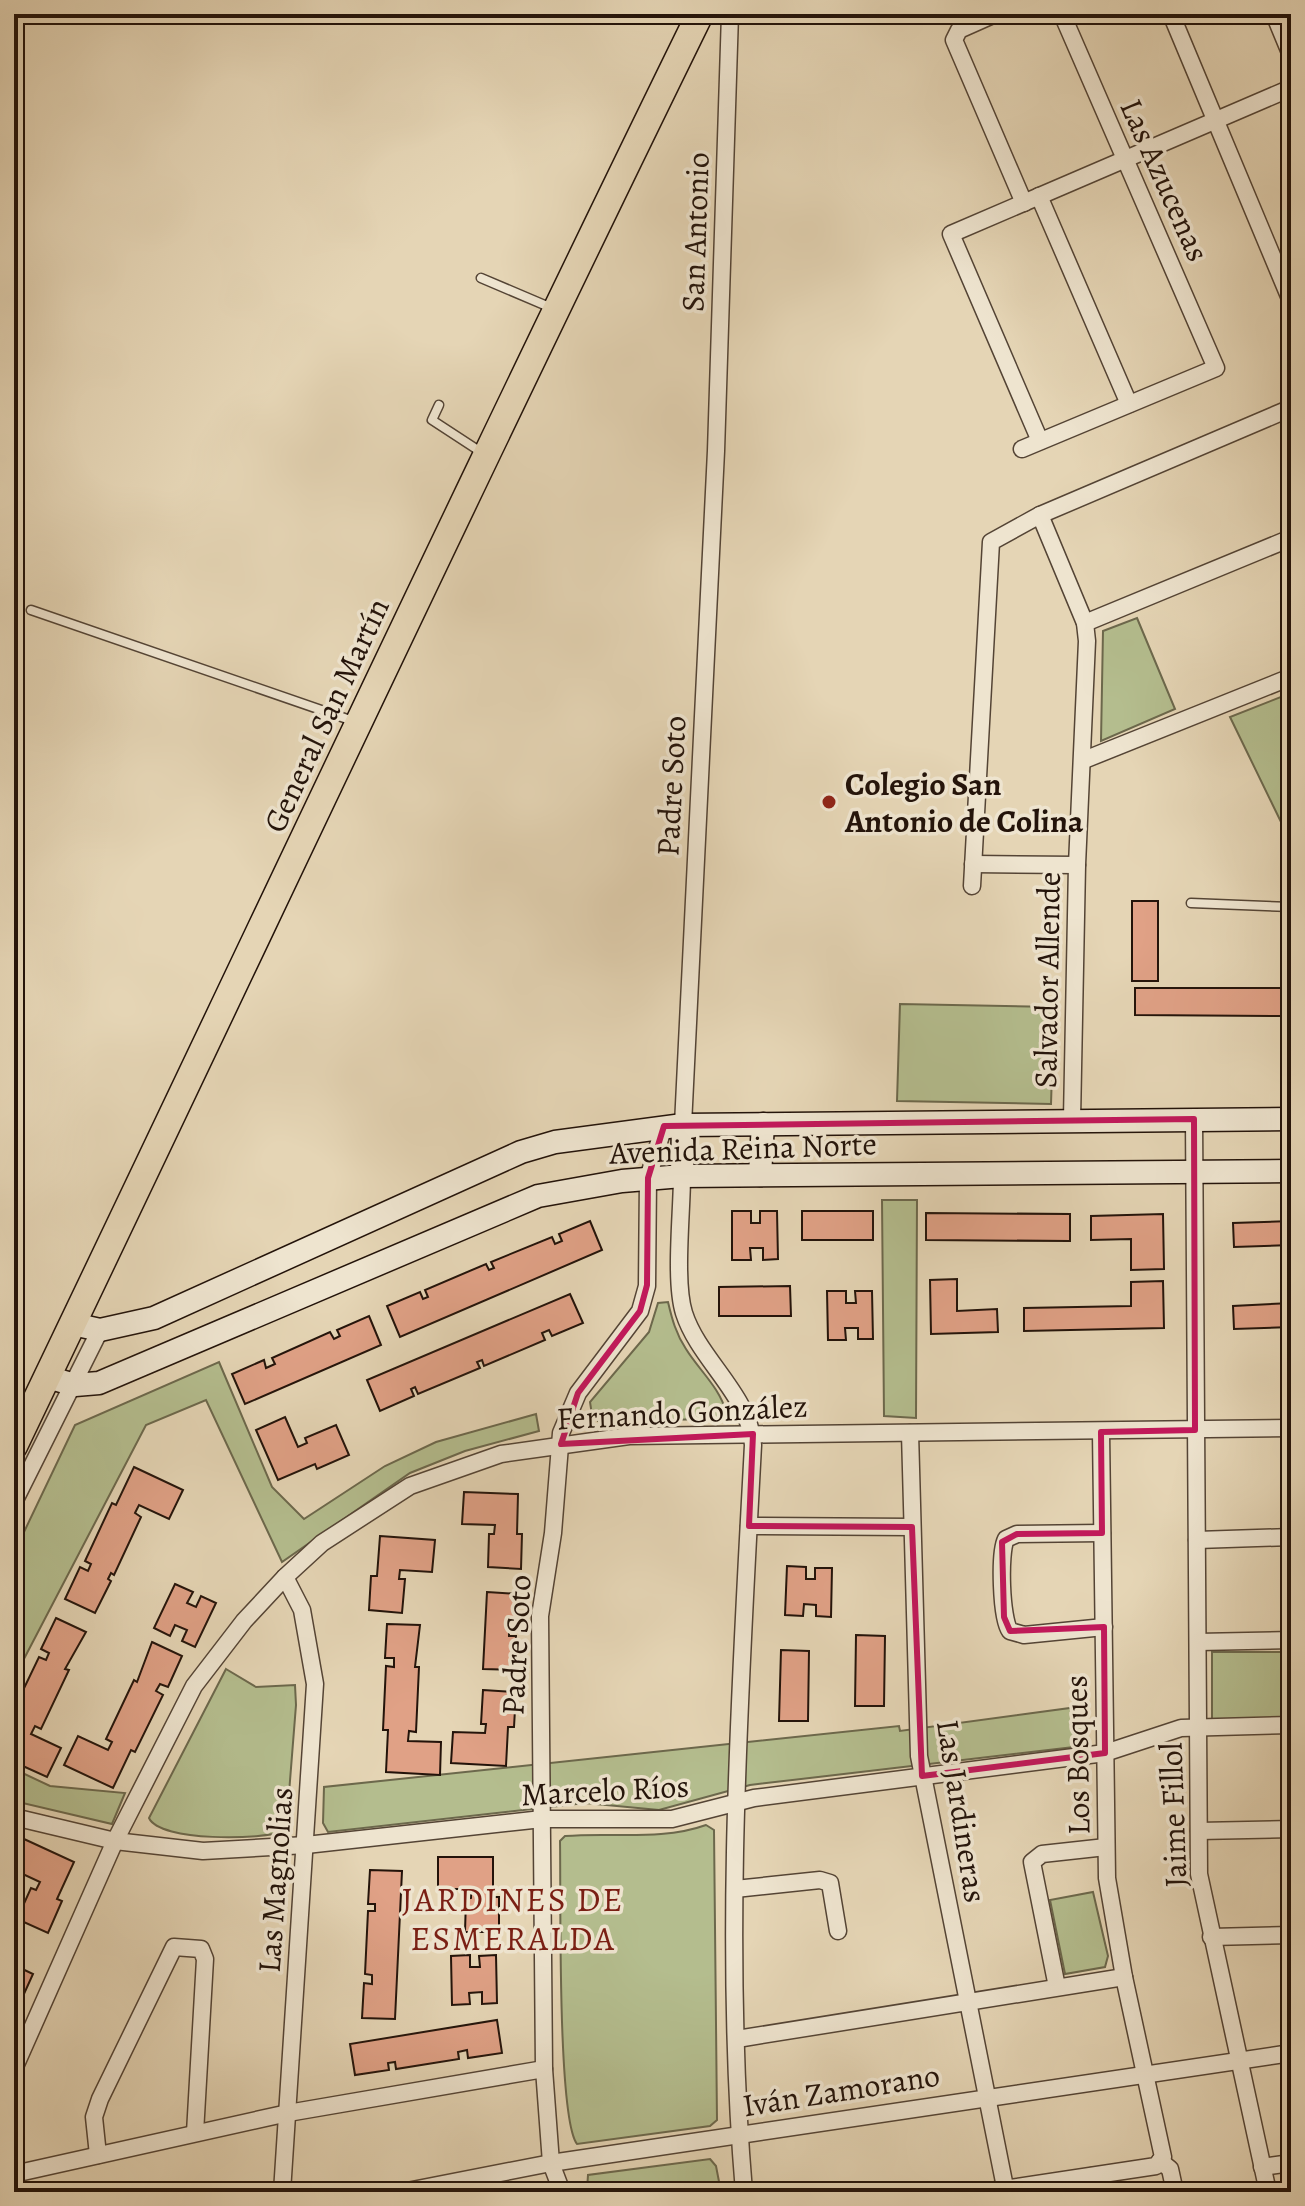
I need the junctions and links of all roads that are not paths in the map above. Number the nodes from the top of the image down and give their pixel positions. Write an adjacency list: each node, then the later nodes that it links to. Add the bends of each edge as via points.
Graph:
1 (700, 14): 14 (main road, General San Martín)
2 (730, 14): 20 (street, San Antonio)
3 (995, 14): 11 (street, via 959,30 954,40)
4 (1062, 14): 10 (street, Las Azucenas)
5 (1171, 14): 9 (street)
6 (1274, 14): 7 (street)
7 (1291, 55)
8 (1291, 88): 9 (street)
9 (1215, 120): 10 (street); 13 (street)
10 (1125, 159): 11 (street); 15 (street, Las Azucenas, via 1216,368)
11 (1031, 199): 15 (street); 18 (street, via 951,234)
12 (481, 278): 14 (lane)
13 (1290, 296)
14 (555, 310): 21 (main road, General San Martín)
15 (1129, 404): 18 (street)
16 (439, 405): 21 (lane, via 432,420)
17 (1291, 408): 22 (street)
18 (1040, 441): 19 (street)
19 (1022, 449)
20 (716, 451): 38 (street, Padre Soto)
21 (484, 454): 27 (main road, General San Martín)
22 (1040, 515): 25 (street, Salvador Allende); 29 (street, via 991,542)
23 (1291, 538): 25 (street)
24 (31, 610): 27 (lane)
25 (1085, 623): 28 (street, Salvador Allende)
26 (1291, 677): 28 (street)
27 (361, 723): 44 (main road, General San Martín)
28 (1084, 760): 30 (street, Salvador Allende)
29 (973, 864): 30 (street); 31 (street)
30 (1077, 865): 34 (street, Salvador Allende)
31 (972, 886)
32 (1191, 903): 33 (lane)
33 (1291, 907)
34 (1072, 1119): 35 (street, Avenida Reina Norte); 37 (street, Avenida Reina Norte)
35 (1194, 1119): 36 (street, Avenida Reina Norte); 40 (street)
36 (1291, 1119)
37 (763, 1124): 38 (street, Avenida Reina Norte); 41 (street)
38 (673, 1125): 42 (street); 43 (street, Padre Soto); 45 (street, Avenida Reina Norte, via 521,1152 154,1318)
39 (1291, 1171): 40 (street, Avenida Reina Norte)
40 (1193, 1172): 41 (street, Avenida Reina Norte); 49 (street)
41 (760, 1175): 42 (street, Avenida Reina Norte)
42 (682, 1176): 43 (street, Avenida Reina Norte); 52 (street, via 684,1312 701,1351 739,1404)
43 (648, 1178): 47 (street, Avenida Reina Norte, via 538,1196 112,1377); 53 (street, Padre Soto, via 647,1286 640,1311 578,1393)
44 (73, 1324): 45 (street, Avenida Reina Norte); 46 (main road, General San Martín)
45 (100, 1330): 47 (street)
46 (47, 1377): 47 (street, Avenida Reina Norte); 54 (main road, General San Martín)
47 (75, 1385): 55 (street)
48 (1291, 1428): 49 (street, Fernando González)
49 (1195, 1430): 50 (street, Fernando González); 60 (street, Jaime Fillol)
50 (1101, 1432): 51 (street, Fernando González); 58 (street, Los Bosques)
51 (910, 1433): 52 (street, Fernando González); 57 (street, Las Jardineras)
52 (752, 1434): 53 (street, Fernando González, via 629,1436); 56 (street)
53 (561, 1444): 61 (street, Fernando González, via 501,1454 410,1486 322,1543); 71 (street, Padre Soto, via 540,1616)
54 (14, 1446)
55 (14, 1502)
56 (749, 1526): 57 (street); 69 (street)
57 (912, 1527): 68 (street, Las Jardineras)
58 (1102, 1533): 62 (street, Los Bosques); 62 (street, via 1017,1534 1006,1539 1002,1552 1004,1617 1010,1631 1024,1635)
59 (1291, 1537): 60 (street)
60 (1197, 1540): 64 (street, Jaime Fillol)
61 (285, 1577): 74 (street, Fernando González, via 194,1686); 75 (street, Las Magnolias, via 302,1610 315,1684)
62 (1104, 1627): 67 (street, Los Bosques)
63 (1291, 1640): 64 (street)
64 (1198, 1642): 66 (street, Jaime Fillol)
65 (1291, 1725): 66 (street, Marcelo Ríos)
66 (1199, 1726): 67 (street, Marcelo Ríos); 73 (street, Jaime Fillol)
67 (1105, 1753): 68 (street, Marcelo Ríos); 76 (street, Los Bosques)
68 (922, 1776): 69 (street, Marcelo Ríos); 83 (street, Las Jardineras)
69 (736, 1804): 71 (street, Marcelo Ríos, via 672,1819); 77 (street)
70 (14, 1817): 74 (street, Marcelo Ríos)
71 (542, 1819): 75 (street, Marcelo Ríos); 88 (street, Padre Soto)
72 (1291, 1829): 73 (street)
73 (1199, 1831): 80 (street, Jaime Fillol, via 1199,1874)
74 (115, 1841): 75 (street, Marcelo Ríos, via 203,1851); 87 (street, Fernando González)
75 (306, 1845): 91 (street, Las Magnolias)
76 (1106, 1847): 81 (street, Los Bosques, via 1109,1903); 82 (street, via 1042,1854 1032,1862)
77 (735, 1889): 78 (street, via 830,1883); 84 (street)
78 (838, 1931)
79 (1291, 1935): 80 (street)
80 (1211, 1937): 86 (street, Jaime Fillol)
81 (1124, 1977): 82 (street); 89 (street, Los Bosques)
82 (1057, 1987): 83 (street)
83 (967, 2002): 84 (street); 90 (street, Las Jardineras)
84 (737, 2039): 93 (street)
85 (1291, 2053): 86 (street, Iván Zamorano)
86 (1237, 2059): 89 (street, Iván Zamorano); 98 (street, Jaime Fillol)
87 (14, 2069)
88 (544, 2069): 91 (street); 96 (street, Padre Soto)
89 (1145, 2072): 90 (street, Iván Zamorano); 95 (street, Los Bosques, via 1161,2142)
90 (986, 2097): 93 (street, Iván Zamorano); 101 (street, Las Jardineras)
91 (288, 2113): 92 (street); 102 (street, Las Magnolias)
92 (195, 2133): 94 (street); 94 (street, via 205,1959 201,1949 174,1947 100,2099 94,2117)
93 (739, 2134): 96 (street, Iván Zamorano); 105 (street)
94 (98, 2155): 99 (street)
95 (1160, 2161): 100 (street); 107 (street, via 1170,2169)
96 (551, 2163): 103 (street, Iván Zamorano); 104 (street, Padre Soto)
97 (1291, 2163): 98 (street)
98 (1262, 2167): 108 (street, Jaime Fillol)
99 (14, 2174)
100 (1094, 2184): 101 (street)
101 (1005, 2190): 106 (street)
102 (282, 2192)
103 (402, 2192)
104 (562, 2192)
105 (744, 2192)
106 (984, 2192)
107 (1175, 2192)
108 (1268, 2192)

